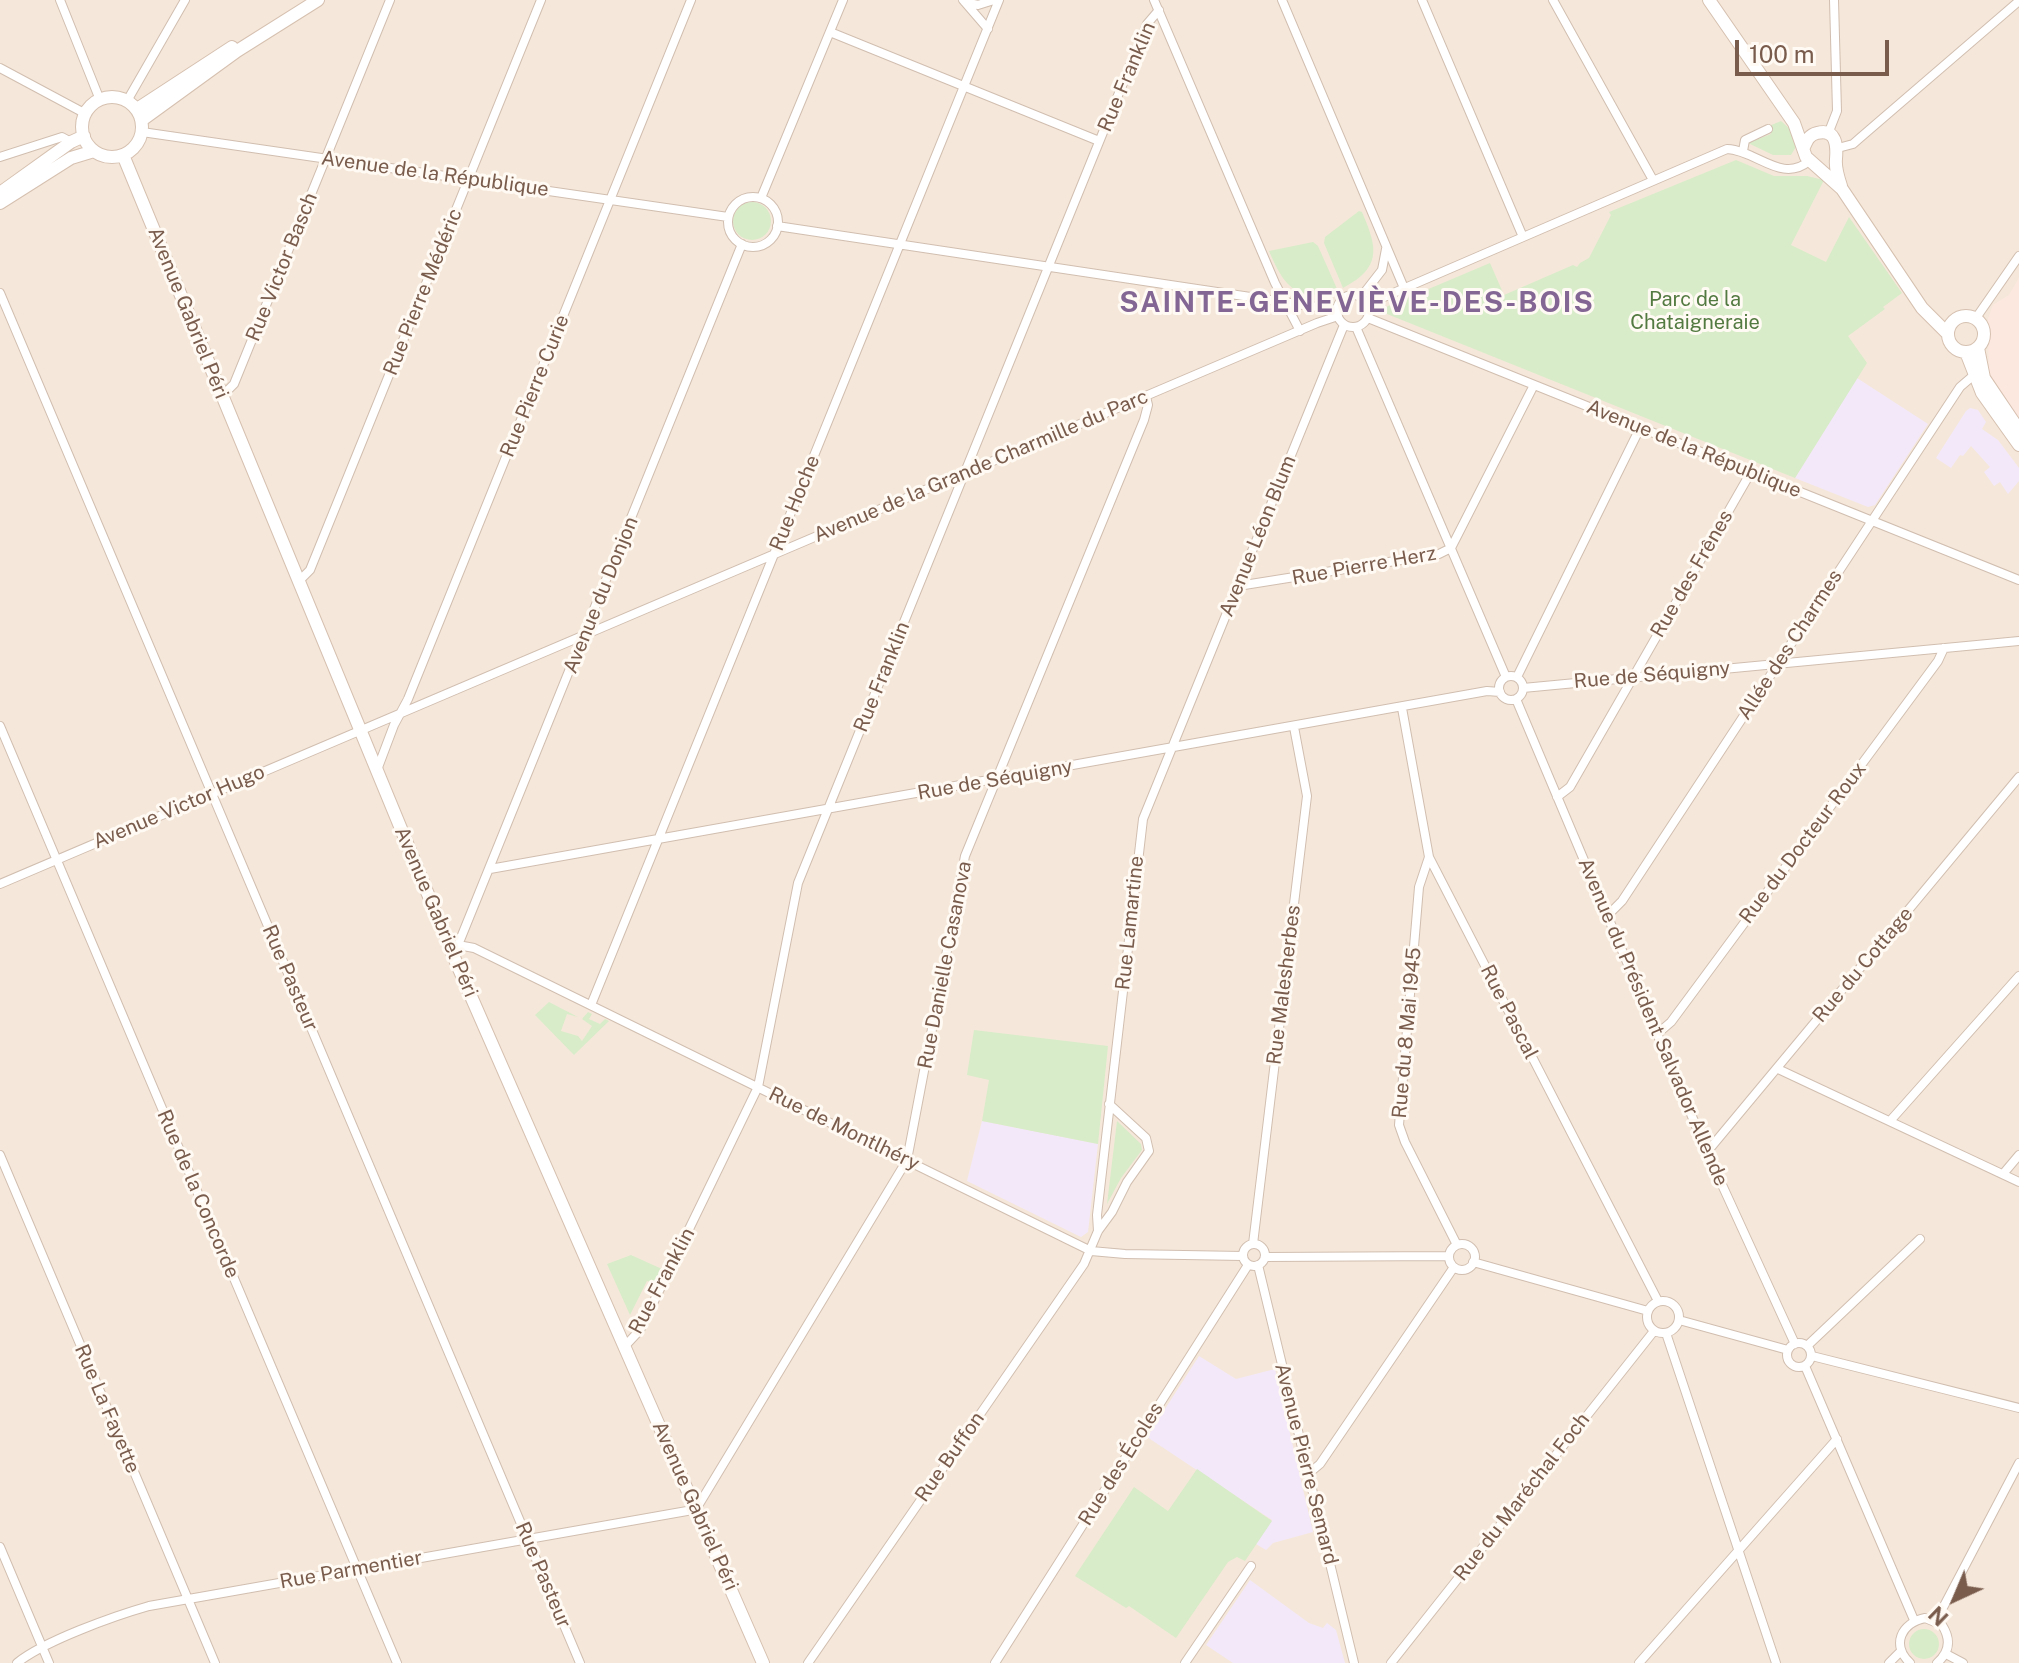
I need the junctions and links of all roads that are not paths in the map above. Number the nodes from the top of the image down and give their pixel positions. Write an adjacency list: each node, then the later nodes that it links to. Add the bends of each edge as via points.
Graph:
1 (60, 0): 23 (street)
2 (185, 0): 25 (street)
3 (305, 0): 25 (main road)
4 (318, 0): 25 (main road)
5 (390, 0): 38 (street, Rue Victor Basch)
6 (541, 0): 40 (street, Rue Pierre Médéric)
7 (691, 0): 45 (street, Rue Pierre Curie)
8 (843, 0): 20 (street)
9 (996, 0): 16 (street, via 978,5); 19 (street, Rue Hoche)
10 (1154, 0): 18 (street)
11 (1282, 0): 50 (street)
12 (1422, 0): 49 (street)
13 (1553, 0): 41 (street)
14 (1709, 0): 26 (main road)
15 (1834, 0): 28 (street, via 1837,111)
16 (964, 1): 19 (street)
17 (2019, 1): 35 (street)
18 (1159, 10): 30 (street, Rue Franklin, via 1147,24); 59 (street)
19 (988, 29): 22 (street, Rue Hoche)
20 (830, 32): 22 (street); 44 (street)
21 (0, 68): 24 (street)
22 (964, 86): 30 (street); 52 (street, Rue Hoche)
23 (100, 100): 24 (main road); 25 (main road, via 109,97)
24 (86, 114): 29 (main road)
25 (137, 116): 36 (main road, via 132,150); 38 (street, Avenue de la République)
26 (1794, 123): 28 (main road); 32 (main road)
27 (1768, 129): 34 (street, via 1745,140)
28 (1821, 134): 32 (main road); 35 (main road, via 1835,139)
29 (84, 136): 31 (main road); 33 (main road)
30 (1099, 141): 55 (street, Rue Franklin)
31 (71, 142): 37 (street, via 62,137); 43 (main road)
32 (1804, 147): 39 (main road)
33 (94, 151): 36 (main road); 46 (main road, via 71,158)
34 (1743, 151): 39 (street, via 1785,170); 41 (street, via 1727,149)
35 (1837, 153): 39 (main road, via 1828,165); 42 (main road)
36 (123, 155): 71 (main road, Avenue Gabriel Péri)
37 (0, 157)
38 (326, 158): 40 (street, Avenue de la République); 71 (street, Rue Victor Basch, via 234,384)
39 (1813, 163): 42 (main road)
40 (468, 179): 45 (street, Avenue de la République); 82 (street, Rue Pierre Médéric, via 310,570)
41 (1653, 180): 49 (street)
42 (1842, 189): 53 (main road)
43 (0, 193)
44 (761, 198): 47 (street, via 740,200); 48 (street, via 776,213)
45 (610, 200): 47 (street, Avenue de la République); 95 (street, Rue Pierre Curie)
46 (0, 203)
47 (728, 217): 51 (street, via 731,233)
48 (777, 226): 51 (street, via 764,244); 52 (street)
49 (1523, 237): 56 (street)
50 (1385, 242): 56 (street); 58 (street, via 1385,262)
51 (742, 244): 84 (street, Avenue du Donjon)
52 (900, 244): 55 (street); 80 (street, Rue Hoche)
53 (1885, 251): 63 (main road, via 1936,312); 67 (main road, via 1922,308)
54 (2019, 256): 62 (street)
55 (1048, 266): 59 (street); 77 (street, Rue Franklin)
56 (1404, 288): 58 (street)
57 (0, 293): 103 (street, Rue Pasteur)
58 (1364, 300): 60 (street, via 1345,296); 61 (street)
59 (1284, 301): 60 (street); 66 (street)
60 (1337, 313): 64 (street); 66 (street, Avenue de la Grande Charmille du Parc)
61 (1368, 318): 65 (street); 70 (street, Avenue de la République)
62 (1976, 318): 63 (main road); 68 (main road, via 1983,341)
63 (1953, 321): 67 (main road)
64 (1344, 325): 65 (street); 83 (street, Avenue Léon Blum)
65 (1356, 327): 79 (street)
66 (1300, 331): 72 (street, Avenue de la Grande Charmille du Parc)
67 (1948, 334): 68 (main road, via 1951,345)
68 (1972, 350): 69 (main road); 74 (main road)
69 (1974, 375): 75 (main road); 78 (street, Allée des Charmes, via 1960,387)
70 (1534, 385): 73 (street, Avenue de la République); 79 (street, Rue Pierre Herz)
71 (222, 396): 82 (main road, Avenue Gabriel Péri)
72 (1146, 397): 77 (street, Avenue de la Grande Charmille du Parc); 102 (street, Rue Danielle Casanova, via 1144,420)
73 (1640, 428): 76 (street, Avenue de la République); 89 (street)
74 (2019, 430)
75 (2019, 445)
76 (1751, 472): 78 (street, Avenue de la République); 90 (street, Rue des Frênes)
77 (964, 474): 80 (street, Avenue de la Grande Charmille du Parc); 105 (street, Rue Franklin)
78 (1872, 520): 81 (street, Avenue de la République); 87 (street, Allée des Charmes)
79 (1451, 548): 83 (street, Rue Pierre Herz); 88 (street)
80 (775, 553): 84 (street, Avenue de la Grande Charmille du Parc); 106 (street, Rue Hoche)
81 (2019, 580)
82 (299, 581): 98 (main road, Avenue Gabriel Péri)
83 (1238, 586): 99 (street, Avenue Léon Blum)
84 (584, 635): 95 (street, Avenue de la Grande Charmille du Parc); 109 (street, Avenue du Donjon)
85 (2019, 641): 86 (street, Rue de Séquigny)
86 (1944, 648): 87 (street, Rue de Séquigny); 115 (street, Rue du Docteur Roux, via 1671,1022)
87 (1779, 663): 90 (street, Rue de Séquigny); 111 (street, Allée des Charmes)
88 (1506, 677): 89 (street); 92 (street)
89 (1517, 677): 91 (street)
90 (1633, 677): 91 (street, Rue de Séquigny); 104 (street, Rue des Frênes, via 1570,787)
91 (1523, 688): 93 (street)
92 (1500, 692): 93 (street, via 1508,700); 94 (street, Rue de Séquigny)
93 (1516, 699): 104 (street, Avenue du Président Salvador Allende)
94 (1402, 708): 97 (street, Rue de Séquigny); 107 (street, Rue Pascal)
95 (399, 715): 98 (street, Avenue de la Grande Charmille du Parc); 100 (street, Rue Pierre Curie)
96 (0, 726): 108 (street, Rue de la Concorde)
97 (1294, 727): 99 (street, Rue de Séquigny); 128 (street, Rue Malesherbes, via 1307,796)
98 (359, 731): 100 (main road, Avenue Gabriel Péri); 103 (street, Avenue Victor Hugo)
99 (1172, 748): 102 (street, Rue de Séquigny); 118 (street, Rue Lamartine, via 1140,834)
100 (376, 771): 112 (main road, Avenue Gabriel Péri)
101 (2019, 777): 116 (street, Rue du Cottage)
102 (997, 780): 105 (street, Rue de Séquigny); 123 (street, Rue Danielle Casanova, via 965,856)
103 (212, 793): 108 (street, Avenue Victor Hugo); 153 (street, Rue Pasteur)
104 (1557, 797): 111 (street, Avenue du Président Salvador Allende)
105 (828, 809): 106 (street, Rue de Séquigny); 117 (street, Rue Franklin, via 795,893)
106 (659, 839): 109 (street, Rue de Séquigny); 114 (street, Rue Hoche)
107 (1429, 857): 129 (street, Rue du 8 Mai 1945, via 1419,887 1399,1125); 138 (street, Rue Pascal)
108 (57, 860): 110 (street, Avenue Victor Hugo); 157 (street, Rue de la Concorde)
109 (490, 869): 112 (street, Avenue du Donjon)
110 (0, 884)
111 (1607, 916): 115 (street, Avenue du Président Salvador Allende)
112 (454, 947): 114 (street, Rue de Montlhéry, via 474,948); 143 (main road, Avenue Gabriel Péri)
113 (2019, 976): 119 (street)
114 (591, 1005): 117 (street, Rue de Montlhéry)
115 (1657, 1034): 120 (street, Avenue du Président Salvador Allende)
116 (1778, 1069): 119 (street); 120 (street, Rue du Cottage)
117 (758, 1087): 123 (street, Rue de Montlhéry); 143 (street, Rue Franklin, via 640,1330)
118 (1109, 1104): 126 (street, Rue Lamartine); 126 (street, Rue Lamartine, via 1146,1138 1149,1151)
119 (1890, 1121): 124 (street)
120 (1707, 1152): 145 (street, Avenue du Président Salvador Allende)
121 (0, 1155): 158 (street, Rue La Fayette)
122 (2019, 1155): 124 (street)
123 (907, 1160): 130 (street, Rue de Montlhéry); 152 (street, Rue Danielle Casanova)
124 (2003, 1174): 125 (street)
125 (2019, 1182)
126 (1098, 1231): 130 (street, Rue Lamartine)
127 (1920, 1239): 144 (street)
128 (1253, 1244): 131 (street); 133 (street)
129 (1457, 1245): 132 (street); 134 (street, via 1471,1248)
130 (1091, 1251): 131 (street, Rue de Montlhéry); 170 (street, Rue Buffon)
131 (1243, 1256): 135 (street)
132 (1449, 1256): 133 (street); 137 (street)
133 (1265, 1257): 136 (street)
134 (1473, 1262): 137 (street, via 1467,1268); 139 (street)
135 (1248, 1265): 136 (street); 171 (street, Rue des Écoles)
136 (1258, 1265): 151 (street, Avenue Pierre Semard)
137 (1454, 1267): 151 (street, via 1320,1464)
138 (1658, 1301): 139 (street); 140 (street, via 1676,1307)
139 (1648, 1311): 141 (street, via 1647,1322)
140 (1679, 1320): 142 (street); 145 (street)
141 (1654, 1331): 142 (street); 174 (street, Rue du Maréchal Foch)
142 (1666, 1333): 155 (street)
143 (625, 1346): 152 (main road, Avenue Gabriel Péri)
144 (1807, 1346): 145 (street); 146 (street)
145 (1792, 1347): 147 (street, via 1787,1357 1791,1364)
146 (1812, 1356): 147 (street); 148 (street)
147 (1805, 1366): 149 (street)
148 (2019, 1408)
149 (1837, 1439): 155 (street); 159 (street)
150 (2019, 1463): 160 (street)
151 (1308, 1474): 173 (street, Avenue Pierre Semard)
152 (695, 1508): 153 (street, Rue Parmentier); 169 (main road, Avenue Gabriel Péri)
153 (528, 1539): 157 (street, Rue Parmentier); 168 (street, Rue Pasteur)
154 (0, 1547): 161 (street)
155 (1738, 1550): 175 (street); 176 (street)
156 (1251, 1566): 172 (street)
157 (357, 1569): 158 (street, Rue Parmentier); 167 (street, Rue de la Concorde)
158 (188, 1599): 161 (street, Rue Parmentier, via 126,1613); 166 (street, Rue La Fayette)
159 (1914, 1620): 160 (street); 162 (street, via 1900,1637)
160 (1936, 1621): 163 (street, via 1949,1639)
161 (43, 1648): 164 (street, Rue Parmentier); 165 (street)
162 (1901, 1651): 177 (street); 178 (street)
163 (1946, 1654): 179 (street); 180 (street)
164 (17, 1663)
165 (49, 1663)
166 (215, 1663)
167 (397, 1663)
168 (580, 1663)
169 (763, 1663)
170 (808, 1663)
171 (995, 1663)
172 (1185, 1663)
173 (1354, 1663)
174 (1391, 1663)
175 (1639, 1663)
176 (1776, 1663)
177 (1889, 1663)
178 (1910, 1663)
179 (1937, 1663)
180 (1963, 1663)

